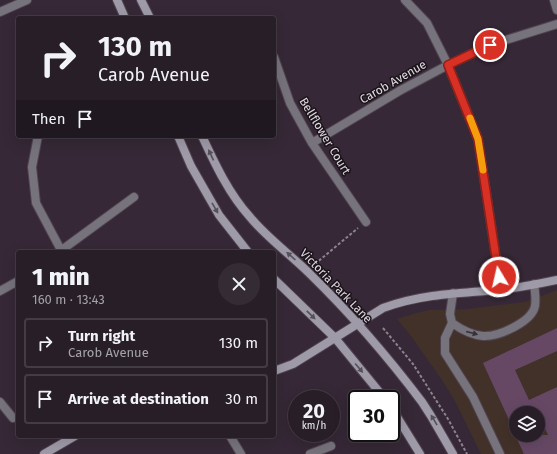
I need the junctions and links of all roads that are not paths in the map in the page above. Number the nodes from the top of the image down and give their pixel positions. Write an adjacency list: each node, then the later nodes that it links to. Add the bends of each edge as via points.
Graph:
1 (27, 0): 7 (street)
2 (116, 0): 8 (street)
3 (141, 0): 9 (street)
4 (405, 0): 12 (street, via 427,23)
5 (554, 0): 6 (street)
6 (557, 10)
7 (0, 12)
8 (124, 16)
9 (149, 16)
10 (557, 24): 12 (street, Carob Avenue, via 490,45)
11 (276, 63): 16 (street, Bellflower Court, via 290,102)
12 (448, 65): 16 (street, Carob Avenue); 26 (street, via 478,139)
13 (38, 138): 19 (street, via 32,167 36,203)
14 (179, 138): 21 (street, one-way to 21, via 191,166 219,215)
15 (203, 138): 30 (street, Victoria Park Lane, one-way to 15, via 240,205)
16 (312, 143): 18 (street, Bellflower Court)
17 (134, 198): 20 (street)
18 (366, 222)
19 (60, 250)
20 (61, 250)
21 (246, 250)
22 (557, 280): 25 (street)
23 (276, 281): 31 (street, one-way to 31)
24 (16, 282): 27 (street)
25 (534, 284): 26 (street); 29 (street, one-way to 25, via 463,331 485,336 520,325 535,307)
26 (501, 290): 28 (street)
27 (0, 291)
28 (453, 293): 29 (street, via 450,314); 30 (street, via 399,302 383,308)
29 (452, 323): 45 (street, via 445,338 445,353 473,397)
30 (358, 324): 31 (street); 44 (street, Victoria Park Lane, one-way to 30, via 417,396)
31 (335, 338): 32 (street, via 293,364); 33 (street, one-way to 33)
32 (276, 370)
33 (378, 390)
34 (0, 402): 35 (street)
35 (13, 418)
36 (400, 421): 43 (street)
37 (72, 438): 40 (street)
38 (231, 438): 41 (street)
39 (332, 446): 42 (street)
40 (44, 454)
41 (242, 454)
42 (310, 454)
43 (420, 454)
44 (453, 454)
45 (500, 454)

